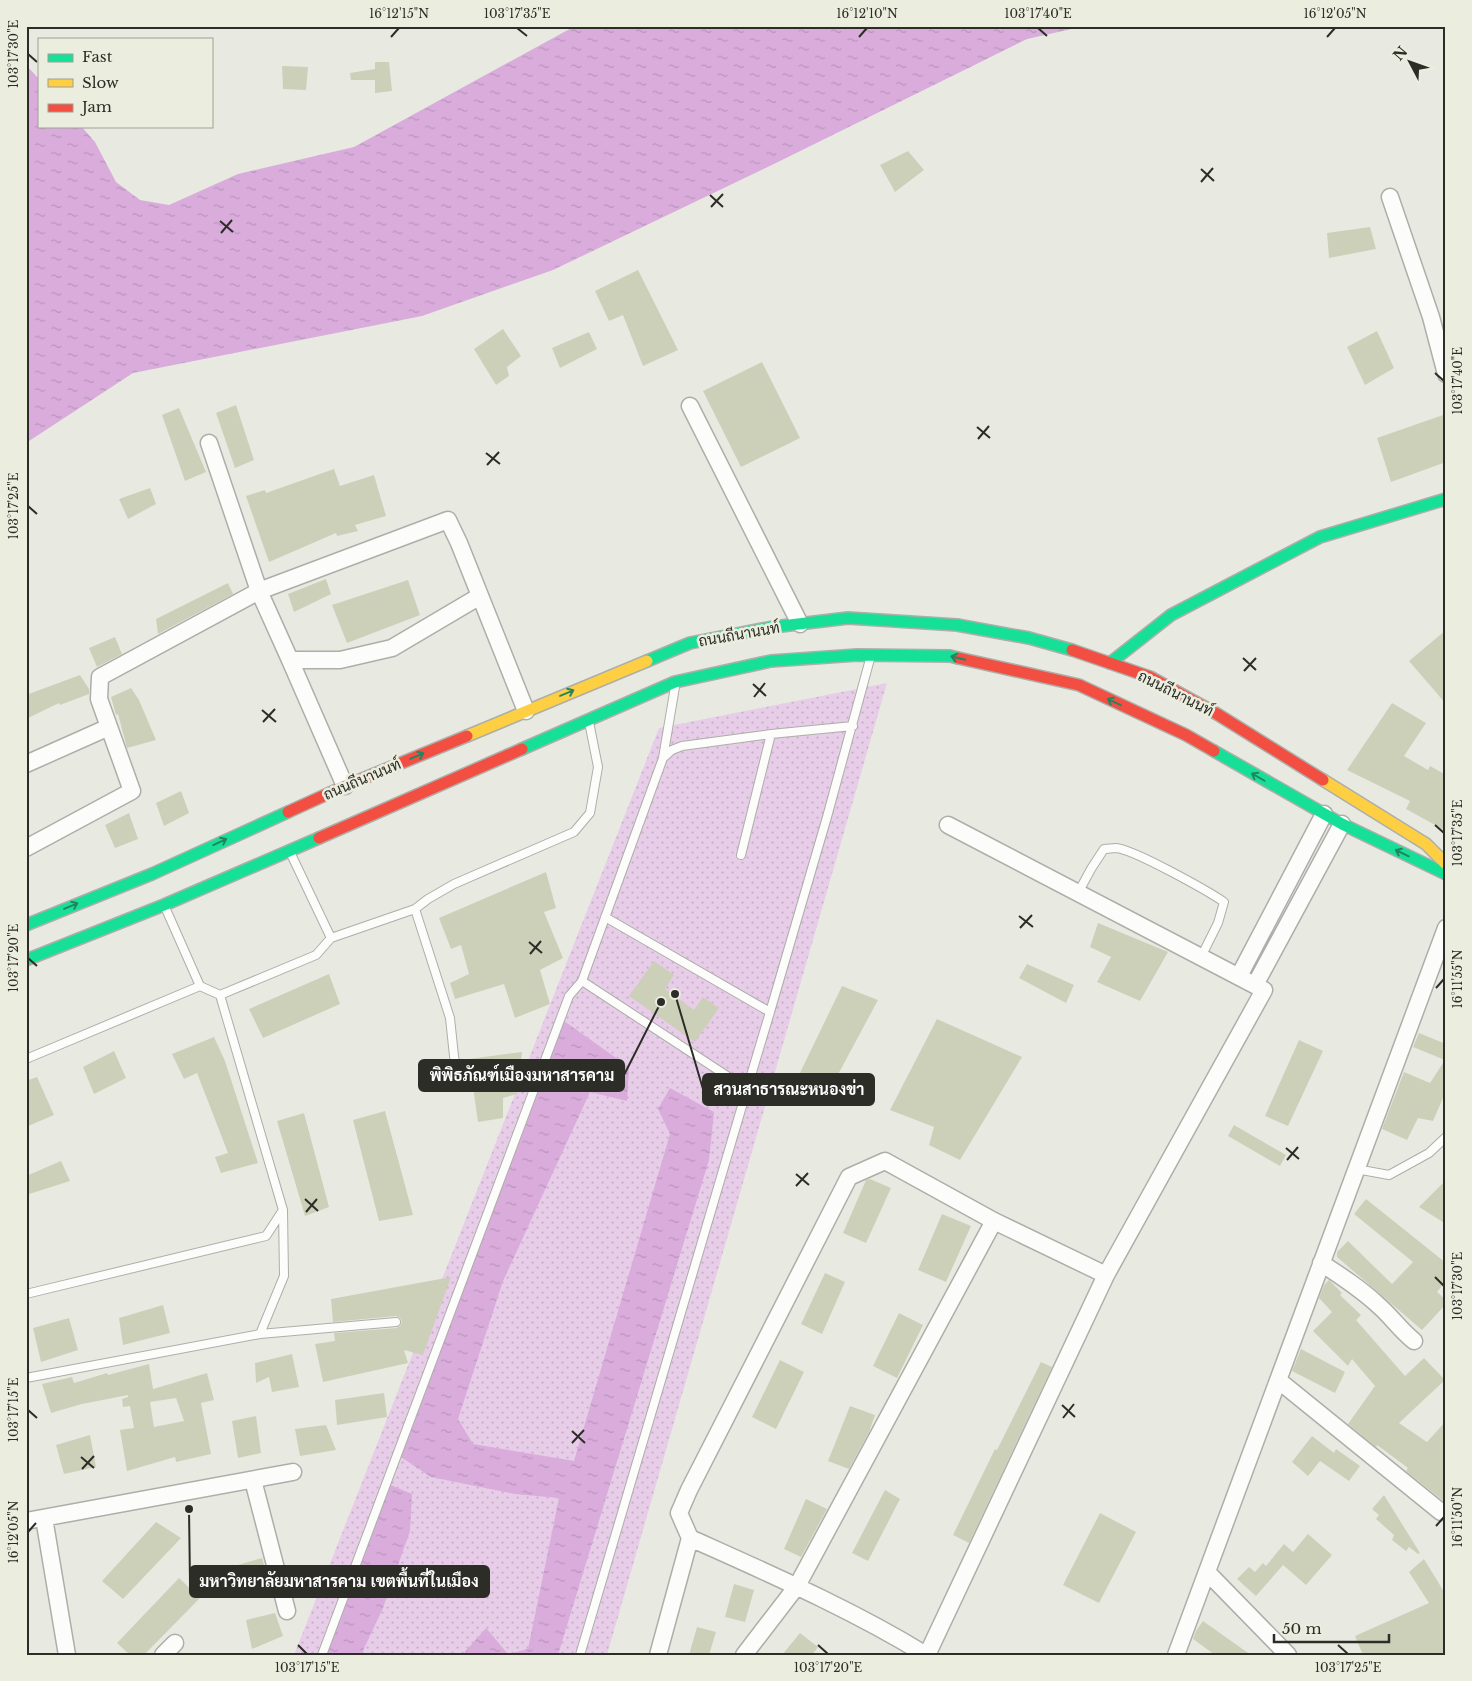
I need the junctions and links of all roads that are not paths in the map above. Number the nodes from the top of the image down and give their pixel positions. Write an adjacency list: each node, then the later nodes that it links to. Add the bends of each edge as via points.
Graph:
1 (1390, 197): 2 (street, via 1431,317)
2 (1446, 374)
3 (690, 406): 8 (street)
4 (209, 443): 6 (street)
5 (1446, 500): 11 (main road, via 1320,536 1171,615)
6 (259, 591): 7 (street, via 448,520); 10 (street); 16 (street, via 100,676 99,699)
7 (480, 596): 10 (street, via 392,648 340,660); 13 (street)
8 (800, 624): 11 (main road, ถนนถีนานนท์, via 848,618 957,625 1029,638); 13 (main road, ถนนถีนานนท์, one-way to 8, via 690,643)
9 (871, 655): 12 (main road, via 771,661); 15 (lane); 22 (main road, one-way to 9, via 1186,735 1079,686 950,656)
10 (290, 660): 21 (street)
11 (1110, 663): 20 (main road, ถนนถีนานนท์, via 1150,677 1217,714)
12 (676, 682): 14 (main road); 18 (lane)
13 (526, 711): 21 (main road, ถนนถีนานนท์, one-way to 13)
14 (588, 720): 27 (main road); 33 (lane, via 598,767 590,813 574,832 454,884)
15 (853, 726): 17 (lane); 45 (lane)
16 (109, 727): 19 (street); 26 (street, via 132,791)
17 (772, 734): 18 (lane, via 682,746); 28 (lane)
18 (663, 758): 34 (lane)
19 (26, 764)
20 (1311, 773): 22 (main road); 29 (main road, ถนนถีนานนท์, via 1426,844)
21 (345, 786): 35 (main road, ถนนถีนานนท์, one-way to 21, via 92,897 154,878 275,816)
22 (1296, 799): 23 (main road)
23 (1324, 814): 24 (main road); 40 (street)
24 (1342, 824): 30 (main road, one-way to 24); 42 (street)
25 (948, 825): 31 (street)
26 (26, 848)
27 (289, 851): 32 (main road); 37 (lane)
28 (741, 855)
29 (1446, 864)
30 (1446, 874)
31 (1078, 893): 38 (street); 38 (lane, via 1104,849 1116,848 1213,894 1224,902 1218,923)
32 (163, 901): 39 (main road); 43 (lane)
33 (415, 909): 37 (lane); 47 (lane, via 450,1018)
34 (606, 917): 41 (lane); 45 (lane)
35 (26, 925)
36 (1446, 928): 50 (street)
37 (331, 938): 44 (lane, via 316,955)
38 (1201, 957): 40 (street)
39 (26, 960)
40 (1239, 976): 42 (street)
41 (582, 981): 48 (lane); 73 (lane, via 569,996)
42 (1255, 985): 54 (street, via 1264,990)
43 (200, 986): 44 (lane); 46 (lane)
44 (220, 995): 51 (lane)
45 (770, 1012): 48 (lane)
46 (26, 1059)
47 (458, 1079)
48 (747, 1089): 74 (lane)
49 (1446, 1138): 50 (lane, via 1429,1153 1389,1175)
50 (1356, 1170): 53 (street)
51 (282, 1210): 55 (lane, via 266,1236); 57 (lane, via 284,1276)
52 (994, 1221): 54 (street); 66 (street, via 885,1161 849,1177 689,1490 679,1513); 68 (street)
53 (1322, 1263): 58 (street, via 1380,1306); 60 (street)
54 (1106, 1275): 77 (street)
55 (26, 1294)
56 (396, 1322): 57 (lane)
57 (260, 1334): 59 (lane)
58 (1414, 1341)
59 (26, 1378)
60 (1278, 1380): 63 (street); 67 (street)
61 (293, 1472): 62 (street)
62 (253, 1480): 64 (street); 69 (street)
63 (1441, 1512)
64 (44, 1518): 65 (street); 71 (street)
65 (26, 1521)
66 (690, 1538): 68 (street); 75 (street)
67 (1207, 1572): 78 (street); 79 (street)
68 (797, 1586): 76 (street); 77 (street, via 882,1628)
69 (287, 1611)
70 (175, 1643): 72 (street)
71 (67, 1655)
72 (163, 1655)
73 (322, 1655)
74 (580, 1655)
75 (658, 1655)
76 (744, 1655)
77 (927, 1655)
78 (1176, 1655)
79 (1288, 1655)

